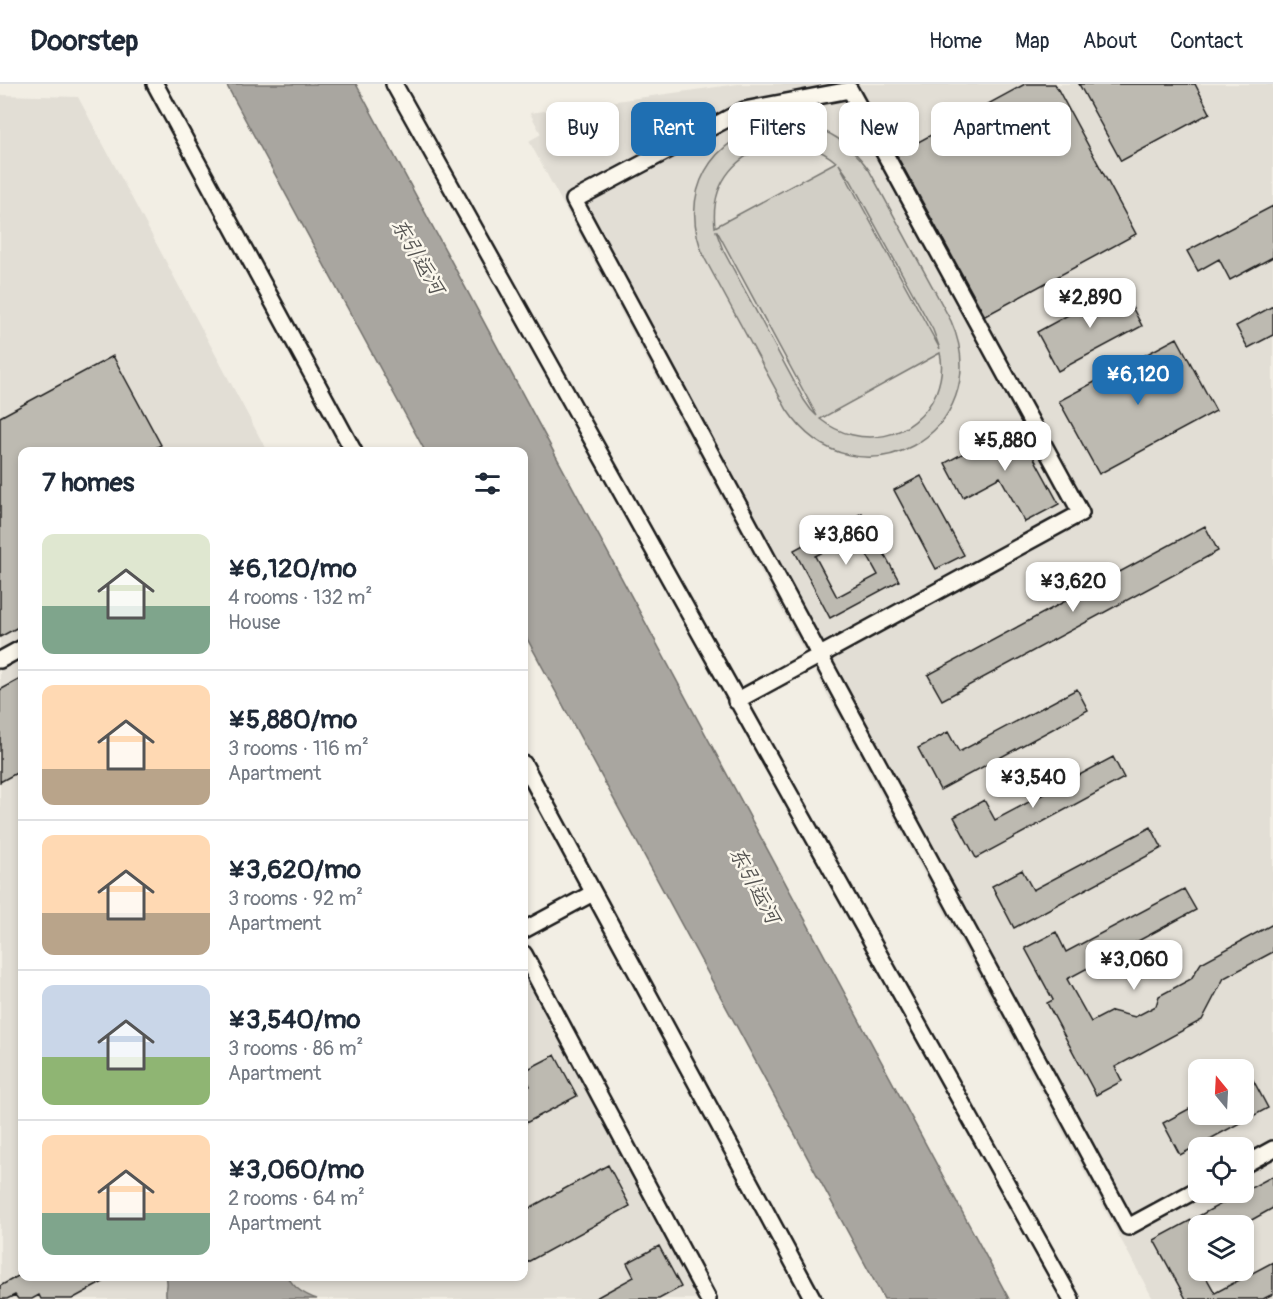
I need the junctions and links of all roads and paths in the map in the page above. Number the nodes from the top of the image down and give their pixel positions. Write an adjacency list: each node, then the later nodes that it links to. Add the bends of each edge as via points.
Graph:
1 (154, 84): 3 (lane)
2 (394, 84): 7 (lane)
3 (351, 447)
4 (18, 650): 6 (lane)
5 (820, 655): 5 (lane, via 1081,513 850,90 744,110 574,200); 7 (lane); 14 (lane, via 1128,1227)
6 (0, 660)
7 (736, 701): 17 (lane)
8 (528, 771): 9 (lane)
9 (593, 893): 10 (lane); 16 (lane)
10 (528, 928)
11 (528, 962): 15 (lane)
12 (1273, 1149): 13 (lane)
13 (1254, 1159)
14 (1188, 1194)
15 (708, 1299)
16 (813, 1299)
17 (1071, 1299)

